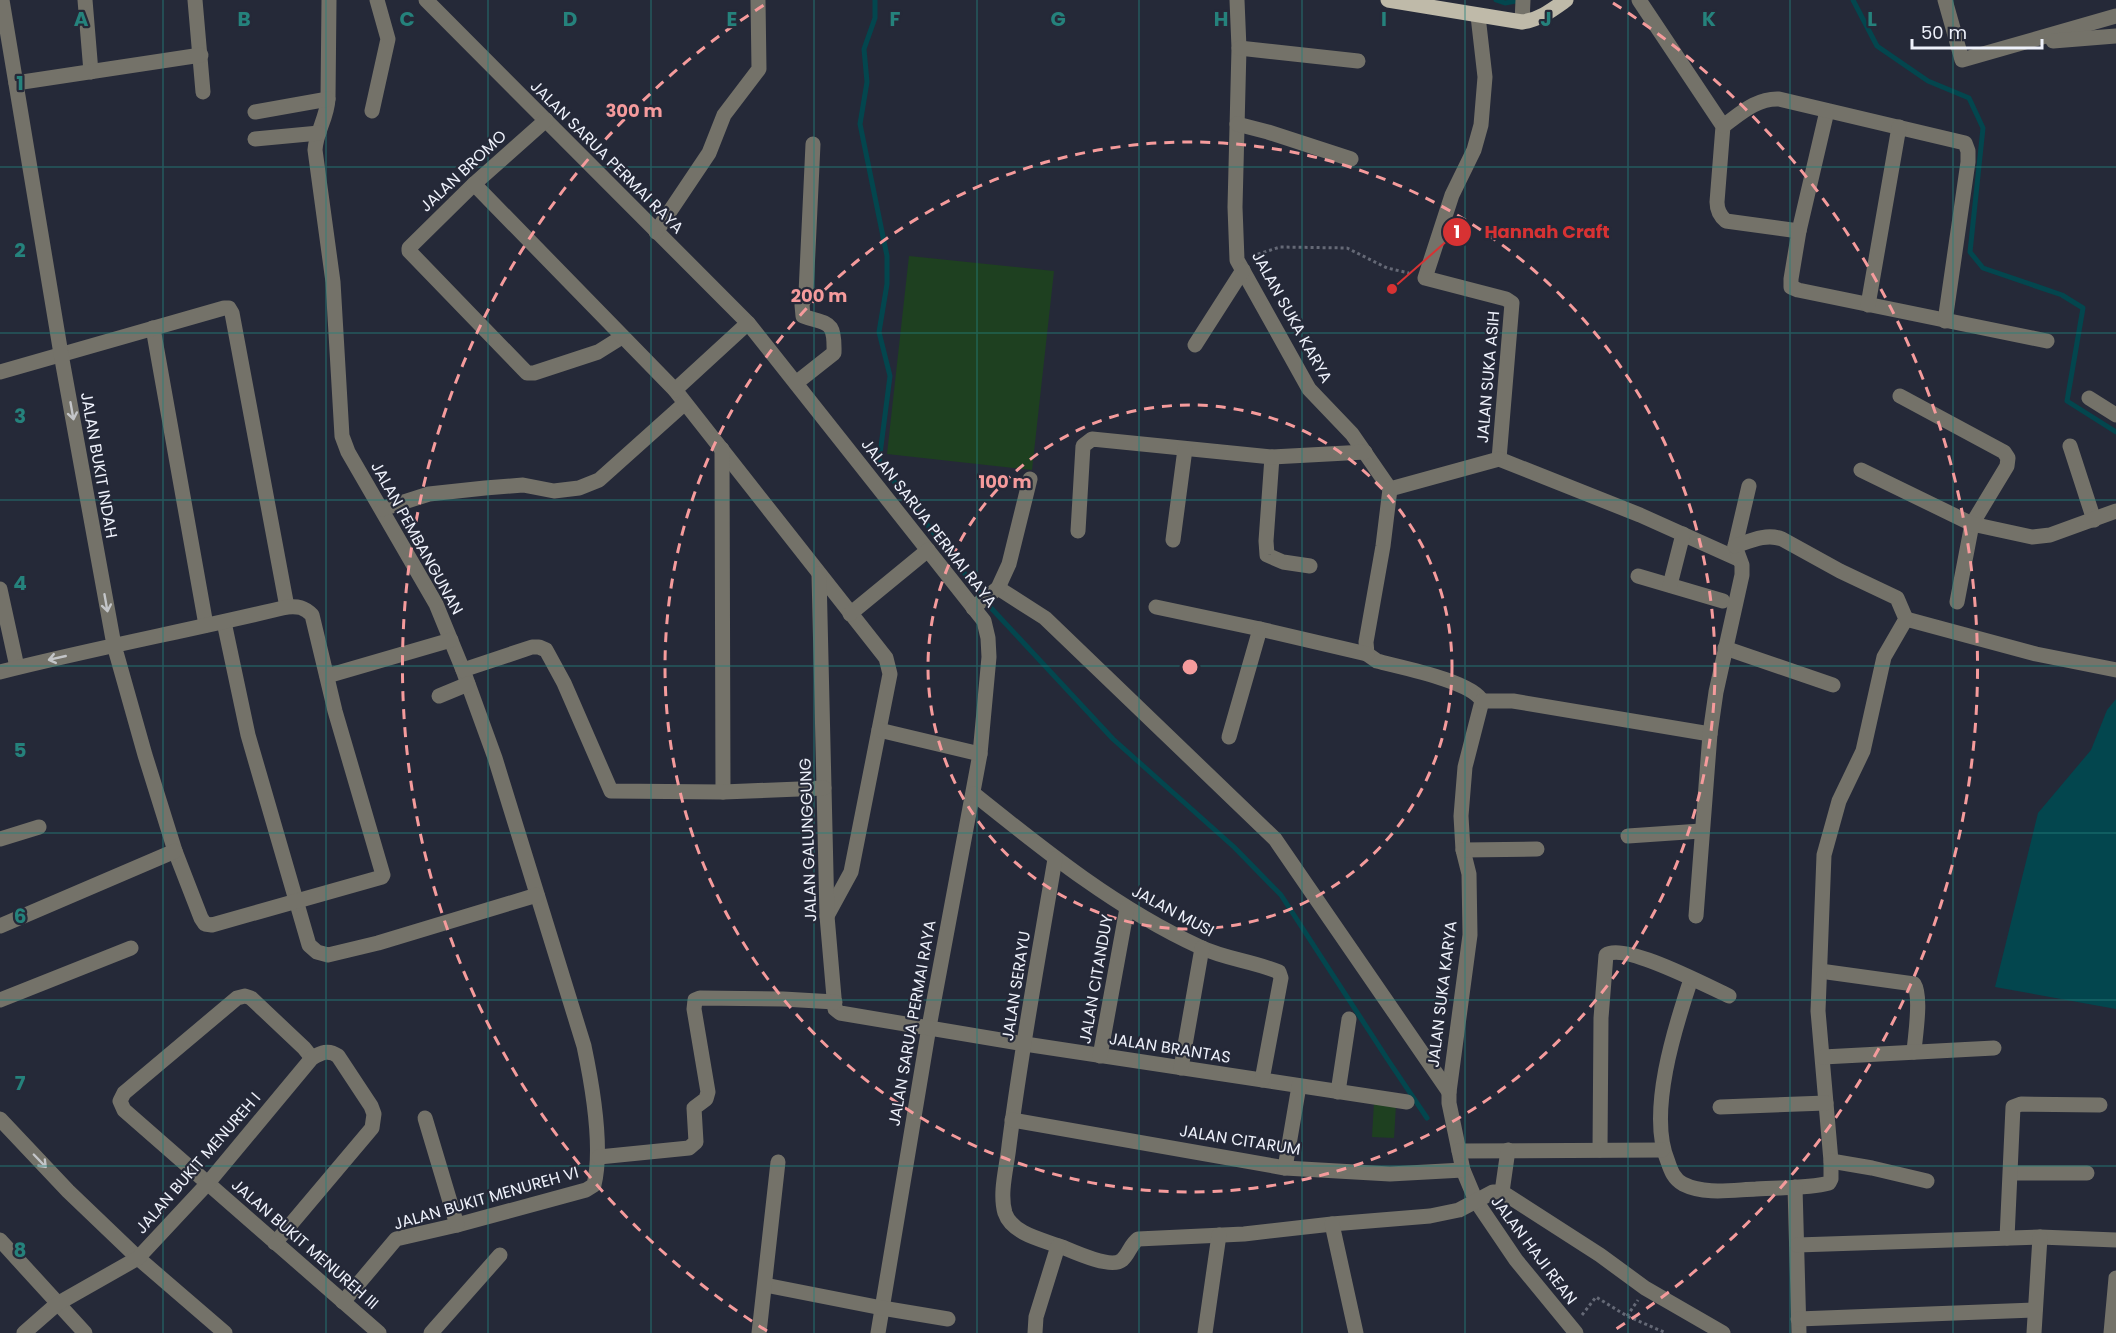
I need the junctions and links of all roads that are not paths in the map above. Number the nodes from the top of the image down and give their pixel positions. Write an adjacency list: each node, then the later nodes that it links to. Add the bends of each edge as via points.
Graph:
1 (2, 0): 22 (street, JALAN BUKIT INDAH)
2 (86, 0): 21 (street)
3 (195, 0): 19 (street)
4 (329, 0): 24 (street, JALAN PEMBANGUNAN)
5 (378, 0): 25 (street, via 388,39)
6 (426, 0): 28 (street, JALAN SARUA PERMAI RAYA)
7 (758, 0): 38 (street, via 759,69 724,116 710,153)
8 (1237, 0): 18 (street, JALAN SUKA KARYA)
9 (1388, 0): 14 (main road)
10 (1566, 0): 13 (main road, via 1532,21)
11 (1639, 0): 30 (street)
12 (1945, 0): 17 (street, via 1962,60)
13 (1522, 10): 14 (main road)
14 (1478, 16): 60 (street, JALAN SUKA ASIH, via 1485,77 1481,125 1474,150 1452,195 1425,278 1512,303)
15 (2116, 16): 17 (street)
16 (2116, 36): 17 (street)
17 (2022, 43)
18 (1239, 48): 20 (street); 29 (street, JALAN SUKA KARYA)
19 (201, 55): 21 (street); 23 (street)
20 (1358, 62)
21 (91, 72): 22 (street)
22 (16, 83): 47 (street, JALAN BUKIT INDAH)
23 (203, 92)
24 (328, 99): 27 (street); 32 (street, JALAN PEMBANGUNAN)
25 (372, 111)
26 (1827, 111): 30 (street, via 1773,99 1750,106); 31 (street); 37 (street)
27 (255, 112)
28 (546, 120): 36 (street, JALAN BROMO); 38 (street, JALAN SARUA PERMAI RAYA)
29 (1237, 124): 35 (street); 39 (street, JALAN SUKA KARYA, via 1235,207)
30 (1723, 126): 37 (street, via 1717,202 1722,217 1726,221)
31 (1899, 127): 40 (street); 41 (street, via 1962,141 1968,151)
32 (319, 133): 33 (street); 65 (street, JALAN PEMBANGUNAN, via 315,150 333,282 342,436)
33 (255, 139)
34 (813, 144): 49 (street, via 806,293 801,311 803,316 828,323 834,353)
35 (1351, 159)
36 (474, 184): 44 (street); 44 (street, JALAN BROMO, via 409,248 410,255 527,373 598,352)
37 (1799, 231): 40 (street, via 1791,286)
38 (656, 232): 42 (street, JALAN SARUA PERMAI RAYA)
39 (1240, 265): 46 (street); 58 (street, JALAN SUKA KARYA, via 1309,389)
40 (1868, 305): 41 (street)
41 (1945, 321): 45 (street)
42 (748, 323): 49 (street, JALAN SARUA PERMAI RAYA); 50 (street)
43 (153, 328): 47 (street); 82 (street, via 230,308); 87 (street)
44 (622, 337): 50 (street)
45 (2047, 341)
46 (1195, 345)
47 (61, 354): 48 (street); 90 (street, JALAN BUKIT INDAH, one-way to 90)
48 (0, 372)
49 (796, 383): 72 (street, JALAN SARUA PERMAI RAYA)
50 (675, 390): 53 (street)
51 (1900, 396): 68 (street, via 2004,452 2008,458)
52 (2090, 398): 54 (street)
53 (685, 403): 56 (street); 65 (street, via 600,480 579,488 485,488 429,494)
54 (2116, 415)
55 (2070, 446): 67 (street)
56 (722, 449): 75 (street); 106 (street)
57 (1185, 449): 59 (street); 69 (street, via 1086,441); 71 (street)
58 (1365, 452): 59 (street); 64 (street, JALAN SUKA KARYA)
59 (1272, 457): 74 (street, via 1267,555)
60 (1499, 459): 64 (street); 70 (street)
61 (1861, 470): 68 (street)
62 (1030, 479): 79 (street, via 1009,564)
63 (1749, 486): 73 (street)
64 (1390, 489): 92 (street)
65 (382, 509): 89 (street, JALAN PEMBANGUNAN, via 436,604)
66 (2116, 511): 67 (street)
67 (2094, 520): 68 (street, via 2032,537)
68 (1972, 524): 81 (street)
69 (1078, 531)
70 (1683, 534): 73 (street); 77 (street)
71 (1173, 540)
72 (928, 550): 79 (street, JALAN SARUA PERMAI RAYA); 84 (street)
73 (1737, 553): 85 (street, via 1764,537 1775,536 1897,598); 91 (street, via 1742,575)
74 (1310, 566)
75 (819, 574): 84 (street); 105 (street, JALAN GALUNGGUNG)
76 (1638, 576): 77 (street)
77 (1670, 585): 80 (street)
78 (0, 589): 93 (street)
79 (985, 598): 104 (street, JALAN SARUA PERMAI RAYA, via 989,657); 141 (street, via 1045,618 1275,838)
80 (1723, 601)
81 (1957, 602)
82 (287, 607): 86 (street); 96 (street, via 306,608 312,615)
83 (1156, 607): 88 (street)
84 (850, 614): 101 (street, via 889,666)
85 (1906, 619): 94 (street, via 2036,654); 124 (street, via 1884,657 1863,751 1839,801 1824,855)
86 (224, 622): 87 (street); 117 (street, via 248,735)
87 (206, 625): 90 (street)
88 (1260, 628): 92 (street); 103 (street)
89 (451, 640): 96 (street); 97 (street, JALAN PEMBANGUNAN)
90 (114, 645): 93 (street, one-way to 93); 114 (street, JALAN BUKIT INDAH)
91 (1725, 648): 98 (street); 102 (street)
92 (1367, 654): 100 (street, via 1377,661 1459,684 1478,694)
93 (17, 667): 95 (street)
94 (2116, 669)
95 (0, 672)
96 (327, 676): 117 (street, via 383,875 381,879)
97 (466, 677): 99 (street); 106 (street, via 532,647 546,650 611,791); 116 (street, JALAN PEMBANGUNAN)
98 (1833, 685)
99 (439, 696)
100 (1482, 701): 102 (street, via 1513,701); 113 (street, JALAN SUKA KARYA, via 1466,767 1461,816)
101 (879, 730): 104 (street); 119 (street, via 851,872)
102 (1710, 734): 109 (street)
103 (1229, 737)
104 (980, 754): 107 (street, JALAN SARUA PERMAI RAYA)
105 (824, 788): 106 (street); 119 (street, JALAN GALUNGGUNG)
106 (723, 792)
107 (974, 794): 115 (street, JALAN MUSI); 130 (street, JALAN SARUA PERMAI RAYA)
108 (39, 827): 111 (street)
109 (1701, 831): 110 (street); 120 (street)
110 (1628, 836)
111 (0, 839)
112 (1537, 849): 113 (street)
113 (1463, 850): 141 (street, JALAN SUKA KARYA, via 1469,874 1470,934)
114 (176, 851): 117 (street, JALAN BUKIT INDAH, via 205,924); 121 (street)
115 (1055, 859): 118 (street, JALAN MUSI); 131 (street, JALAN SERAYU)
116 (537, 895): 117 (street, via 328,956 309,945); 153 (street, JALAN PEMBANGUNAN, via 584,1046)
117 (295, 900)
118 (1126, 908): 123 (street, JALAN MUSI); 134 (street, JALAN CITANDUY)
119 (827, 916): 128 (street, JALAN GALUNGGUNG)
120 (1696, 916)
121 (0, 926)
122 (130, 948): 127 (street)
123 (1202, 948): 137 (street); 138 (street, JALAN MUSI, via 1279,972)
124 (1820, 971): 133 (street, via 1914,984 1918,999); 135 (street, via 1818,1011)
125 (1691, 979): 126 (street); 150 (street, via 1639,956 1614,951 1606,955 1601,1018); 151 (street, via 1664,1078)
126 (1729, 996)
127 (0, 1000)
128 (835, 1002): 130 (street, via 840,1013); 153 (street, via 695,1000 708,1092 706,1099 694,1108 696,1142 689,1148)
129 (1349, 1019): 140 (street)
130 (929, 1027): 131 (street, JALAN BRANTAS); 182 (street, JALAN SARUA PERMAI RAYA)
131 (1025, 1044): 134 (street, JALAN BRANTAS); 148 (street, JALAN SERAYU)
132 (1994, 1048): 133 (street)
133 (1914, 1052): 135 (street)
134 (1100, 1056): 137 (street, JALAN BRANTAS)
135 (1823, 1057): 143 (street)
136 (312, 1058): 161 (street, JALAN BUKIT MENUREH I); 161 (street, JALAN BUKIT MENUREH III, via 245,996 237,998 124,1093 120,1101 124,1110); 173 (street, via 328,1051 338,1056 371,1106 374,1121)
137 (1180, 1068): 138 (street, JALAN BRANTAS)
138 (1262, 1080): 139 (street, JALAN BRANTAS)
139 (1299, 1086): 140 (street, JALAN BRANTAS); 156 (street)
140 (1338, 1092): 142 (street, JALAN BRANTAS)
141 (1449, 1092): 152 (street, JALAN SUKA KARYA)
142 (1407, 1102)
143 (1826, 1103): 145 (street); 154 (street)
144 (2100, 1104): 158 (street, via 2014,1106)
145 (1720, 1107)
146 (425, 1118): 167 (street)
147 (0, 1119): 177 (street, one-way to 177)
148 (1012, 1120): 156 (street, JALAN CITARUM); 175 (street, JALAN SERAYU, via 1003,1199 1005,1215 1016,1228)
149 (1508, 1150): 150 (street); 152 (street); 164 (street)
150 (1600, 1150): 151 (street)
151 (1662, 1150): 163 (street, via 1673,1176 1692,1187 1711,1191)
152 (1459, 1151): 157 (street, JALAN HAJI REAN)
153 (599, 1157): 162 (street, JALAN PEMBANGUNAN)
154 (1831, 1161): 160 (street); 163 (street, via 1829,1183)
155 (778, 1162): 179 (street)
156 (1285, 1168): 157 (street, JALAN CITARUM, via 1390,1174)
157 (1463, 1170): 165 (street, JALAN HAJI REAN)
158 (2010, 1173): 159 (street); 170 (street)
159 (2087, 1173)
160 (1927, 1181)
161 (208, 1183): 173 (street, JALAN BUKIT MENUREH III); 177 (street, JALAN BUKIT MENUREH I)
162 (594, 1185): 167 (street, JALAN BUKIT MENUREH VI)
163 (1795, 1187): 174 (street)
164 (1502, 1192): 165 (street); 197 (street, via 1645,1288)
165 (1476, 1201): 166 (street, via 1445,1214); 186 (street, JALAN HAJI REAN, via 1516,1260)
166 (1332, 1224): 168 (street); 196 (street)
167 (457, 1225): 180 (street, JALAN BUKIT MENUREH VI, via 396,1239)
168 (1219, 1235): 175 (street, JALAN SERAYU, via 1138,1239 1122,1260 1114,1264); 195 (street)
169 (2040, 1236): 170 (street); 172 (street); 183 (street)
170 (2007, 1238): 174 (street)
171 (0, 1240): 181 (street)
172 (2116, 1240)
173 (275, 1243): 180 (street, JALAN BUKIT MENUREH III)
174 (1797, 1245): 185 (street)
175 (1058, 1246): 194 (street, via 1036,1317)
176 (500, 1255): 191 (street)
177 (138, 1258): 181 (street); 189 (street, JALAN BUKIT MENUREH I)
178 (2116, 1278): 199 (street)
179 (765, 1285): 182 (street); 192 (street)
180 (343, 1302): 190 (street, JALAN BUKIT MENUREH III)
181 (57, 1304): 187 (street); 188 (street)
182 (882, 1308): 184 (street); 193 (street, JALAN SARUA PERMAI RAYA)
183 (2035, 1310): 185 (street); 198 (street)
184 (948, 1319)
185 (1798, 1326)
186 (1574, 1330)
187 (24, 1333)
188 (85, 1333)
189 (225, 1333)
190 (379, 1333)
191 (431, 1333)
192 (759, 1333)
193 (878, 1333)
194 (1035, 1333)
195 (1205, 1333)
196 (1356, 1333)
197 (1723, 1333)
198 (2034, 1333)
199 (2111, 1333)

